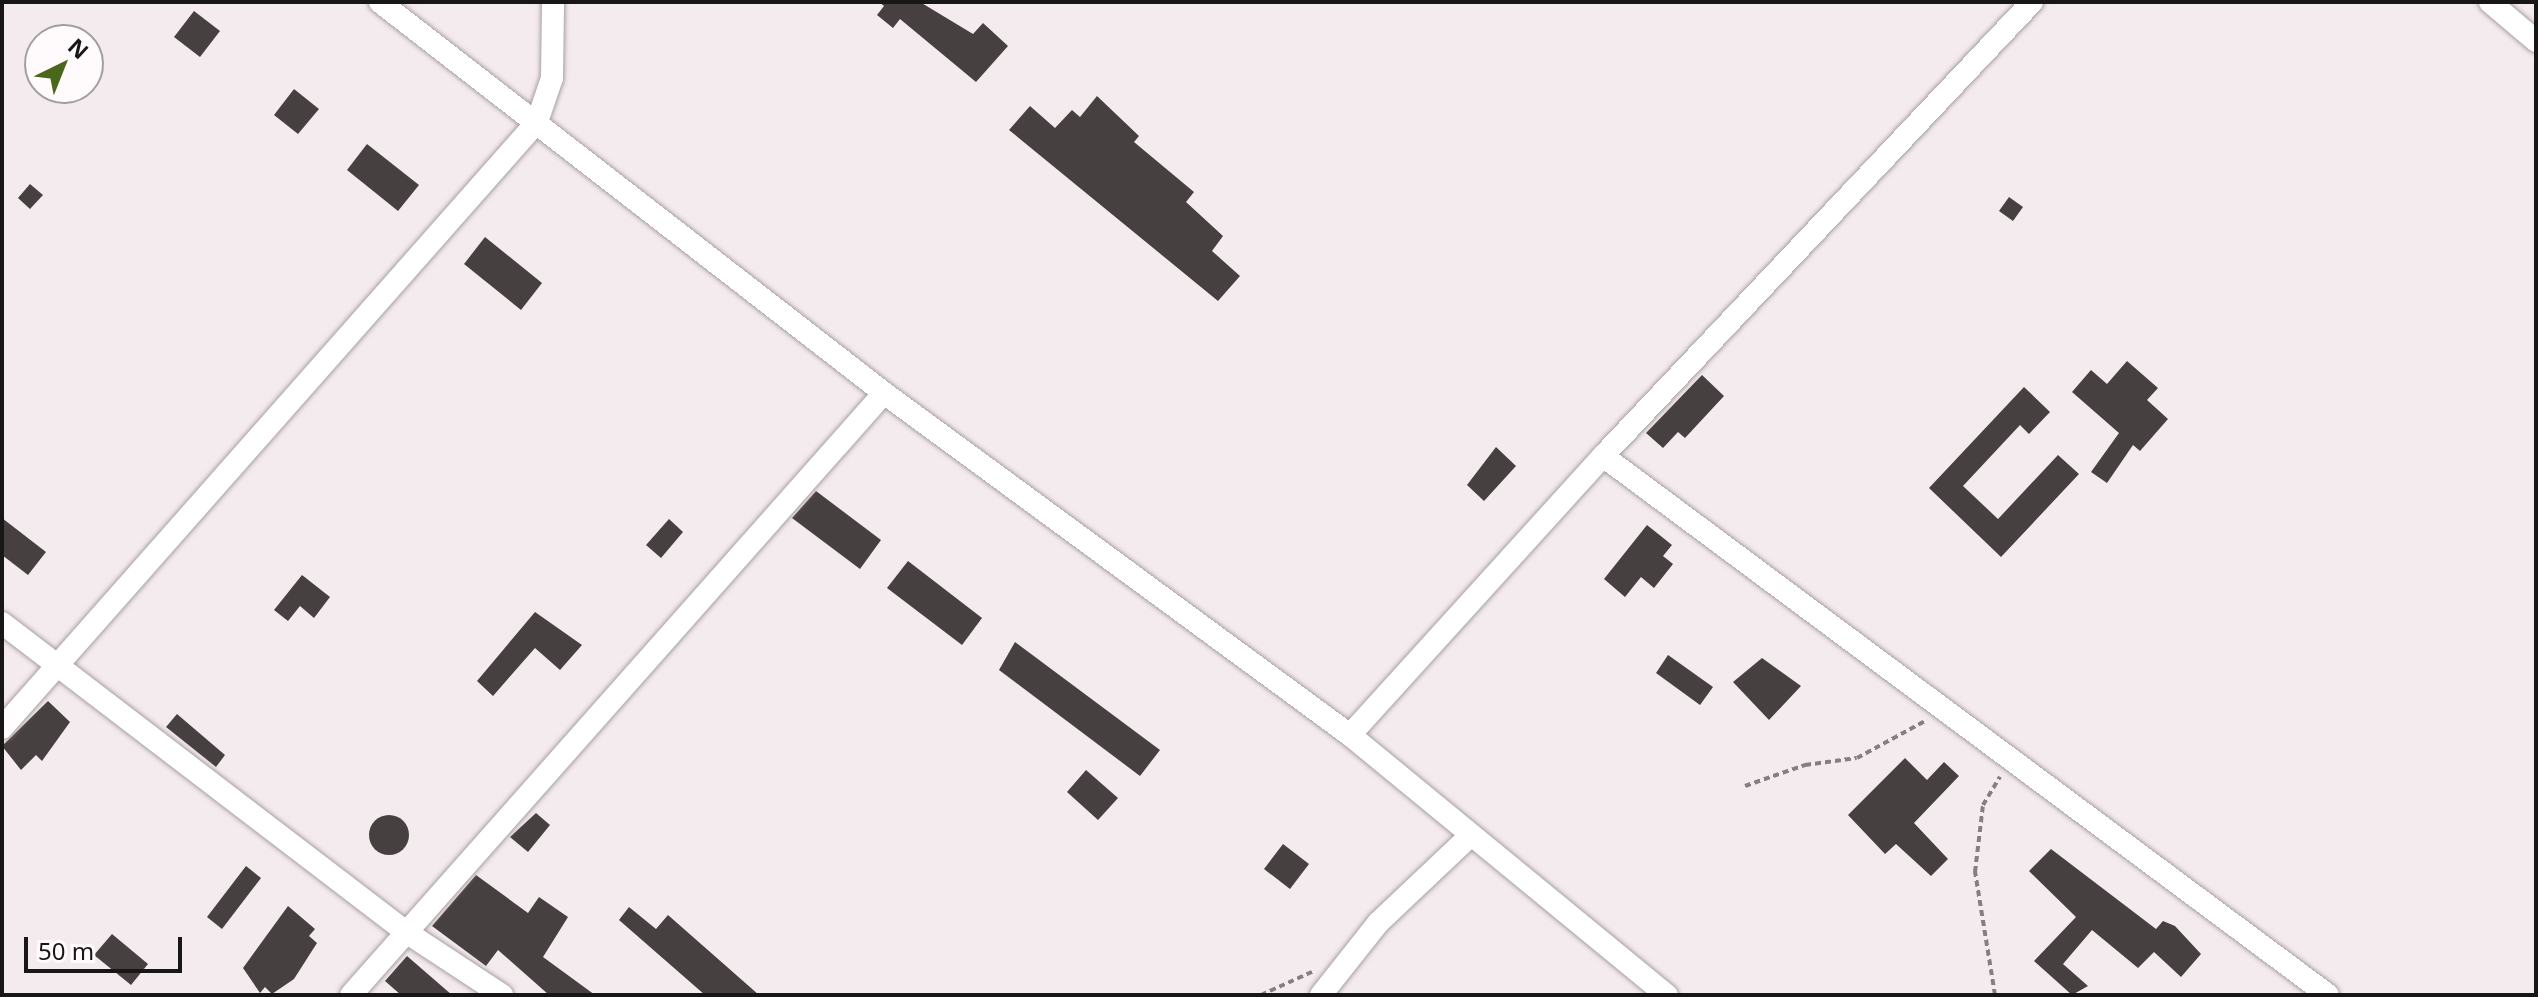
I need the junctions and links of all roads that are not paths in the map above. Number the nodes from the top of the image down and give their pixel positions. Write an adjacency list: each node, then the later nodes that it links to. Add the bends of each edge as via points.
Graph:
1 (380, 2): 6 (street)
2 (553, 2): 6 (street, via 552,78)
3 (2032, 2): 8 (street)
4 (2490, 2): 5 (street)
5 (2536, 41)
6 (537, 122): 7 (street); 10 (street)
7 (884, 393): 12 (street); 14 (street)
8 (1603, 456): 12 (street); 19 (street)
9 (2, 623): 10 (street)
10 (59, 665): 11 (street); 14 (street)
11 (2, 728)
12 (1350, 735): 13 (street)
13 (1471, 835): 17 (street, via 1348,960); 18 (street)
14 (406, 932): 15 (street); 16 (street)
15 (351, 995)
16 (502, 995)
17 (1321, 995)
18 (1667, 995)
19 (2328, 995)

